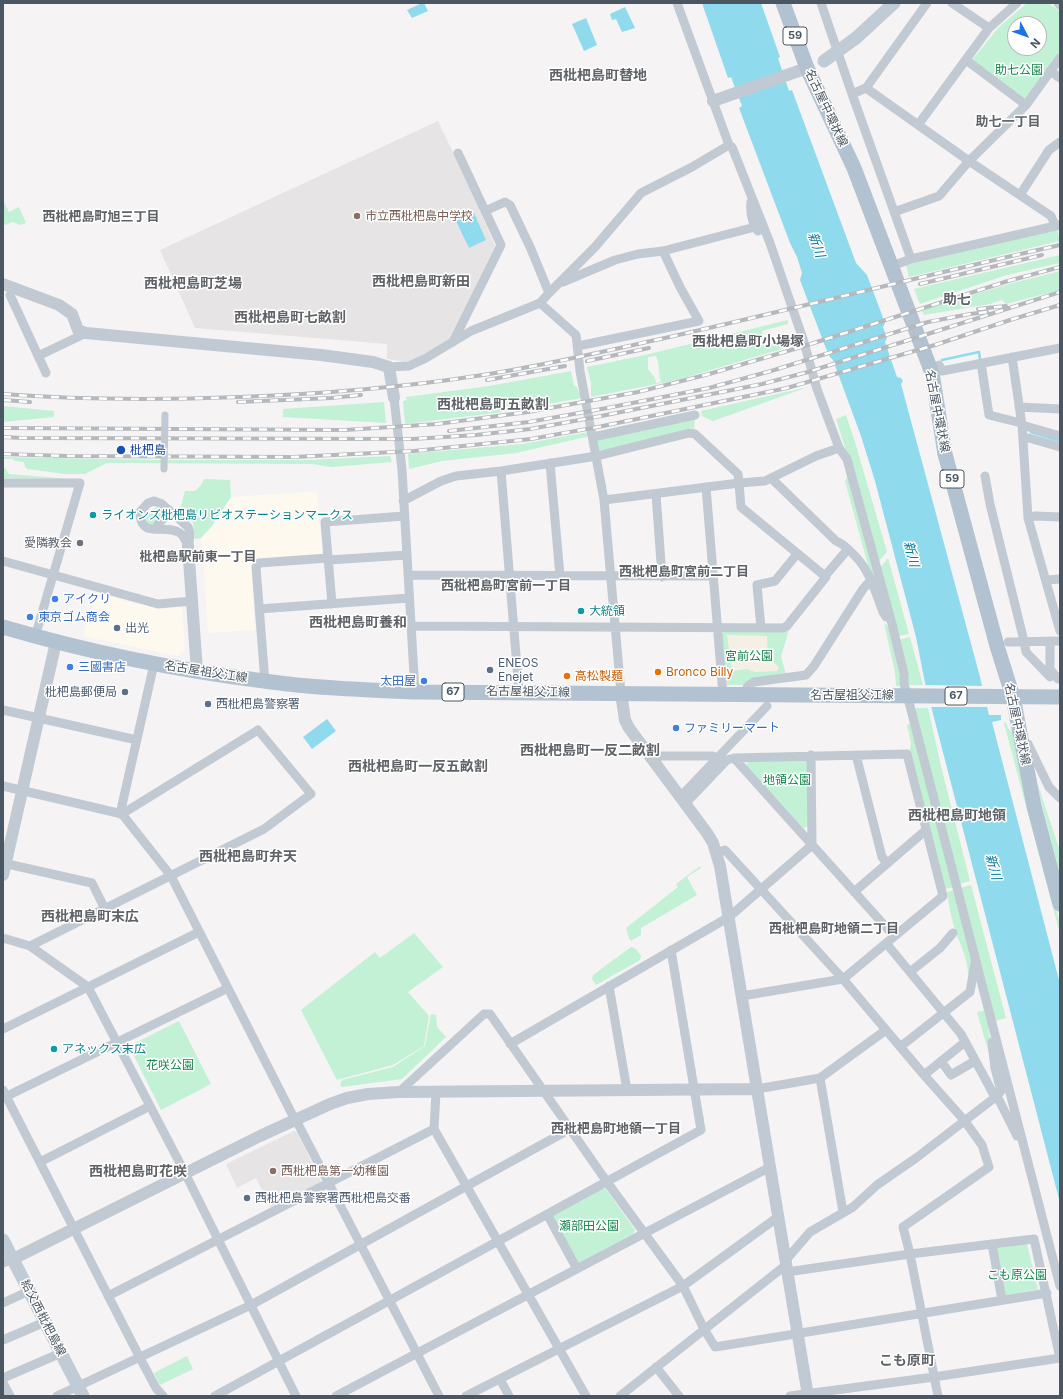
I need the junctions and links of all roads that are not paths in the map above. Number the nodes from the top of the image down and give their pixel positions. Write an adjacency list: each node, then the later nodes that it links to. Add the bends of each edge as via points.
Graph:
1 (677, 3): 16 (street)
2 (783, 3): 11 (main road, 名古屋中環状線 / 59)
3 (821, 3): 15 (street)
4 (894, 3): 11 (main road, bridge, via 856,38 824,61)
5 (928, 3): 14 (street)
6 (952, 3): 8 (street)
7 (1017, 3): 8 (street)
8 (989, 28): 10 (street)
9 (1060, 58): 12 (street)
10 (966, 60): 17 (street); 18 (street)
11 (803, 69): 16 (street); 32 (main road, 名古屋中環状線 / 59, via 854,168)
12 (1050, 71): 13 (street); 17 (street)
13 (1060, 78)
14 (866, 88): 15 (street); 18 (street)
15 (852, 94): 26 (street)
16 (718, 100): 20 (street)
17 (1026, 105): 22 (street)
18 (918, 125): 22 (street)
19 (1060, 142): 23 (street, via 1049,150)
20 (729, 145): 24 (street); 34 (street, via 641,193 595,247)
21 (458, 153): 25 (street)
22 (969, 161): 23 (street); 26 (street, via 939,196)
23 (1020, 195): 27 (street, via 1051,216)
24 (752, 197): 28 (street, via 750,205); 29 (street)
25 (485, 211): 35 (street, via 505,202 510,205); 39 (street, via 500,245)
26 (894, 212): 31 (street)
27 (1058, 225): 31 (street)
28 (755, 227): 29 (street); 30 (street)
29 (770, 243): 58 (street)
30 (663, 250): 34 (street, via 615,260); 40 (street, via 699,321)
31 (911, 259): 32 (street)
32 (892, 266): 120 (main road, 名古屋中環状線 / 59, via 932,373 945,454 997,646)
33 (3, 284): 36 (street)
34 (558, 284): 35 (street)
35 (549, 293): 37 (street)
36 (10, 294): 38 (street, via 59,305 72,314 78,330); 42 (street)
37 (540, 303): 39 (street, via 471,331); 40 (street, via 576,335)
38 (86, 333): 42 (street); 46 (street, via 321,355 373,362)
39 (452, 342): 46 (street, via 409,366)
40 (578, 346): 55 (street)
41 (1060, 348): 43 (street)
42 (38, 356): 47 (street)
43 (1012, 357): 44 (street); 49 (street)
44 (981, 363): 45 (street, via 942,371); 53 (street, via 989,415)
45 (939, 365)
46 (389, 367): 48 (street)
47 (46, 373)
48 (394, 398): 69 (street)
49 (1019, 406): 50 (street); 53 (street)
50 (1060, 409)
51 (165, 415): 61 (street, bridge)
52 (695, 415): 55 (street)
53 (1022, 424): 54 (street); 56 (street)
54 (1060, 436)
55 (593, 437): 59 (street)
56 (1023, 439): 57 (street, via 1029,438); 74 (street)
57 (1060, 447)
58 (839, 448): 64 (street); 97 (street, via 847,459)
59 (597, 456): 60 (street); 66 (street, via 689,433 695,434 738,474); 70 (street)
60 (550, 463): 62 (street); 85 (street)
61 (164, 469)
62 (501, 471): 69 (street, via 456,476); 84 (street)
63 (985, 476): 106 (street)
64 (771, 478): 66 (street, via 765,481); 77 (street, via 836,541)
65 (3, 483): 82 (street, via 80,483)
66 (739, 483): 67 (street); 78 (street, via 740,507)
67 (706, 487): 68 (street); 87 (street)
68 (656, 494): 70 (street); 86 (street)
69 (404, 500): 72 (street)
70 (604, 500): 89 (street)
71 (170, 511): 75 (street); 75 (street, via 154,501 148,503 140,512 143,525 148,529); 76 (street, via 190,530)
72 (404, 516): 79 (street); 80 (street, via 325,522)
73 (1060, 517): 74 (street)
74 (1028, 518): 92 (street)
75 (156, 529): 76 (street, via 178,532)
76 (188, 546): 94 (street)
77 (848, 549): 88 (street); 91 (street, via 860,560)
78 (797, 554): 88 (street); 103 (street, via 775,581 757,586)
79 (407, 555): 80 (street); 83 (street)
80 (329, 559): 95 (street); 96 (street, via 259,563 256,567)
81 (3, 561): 82 (street)
82 (53, 574): 94 (street, via 158,604); 105 (street)
83 (408, 575): 84 (street); 93 (street)
84 (510, 576): 85 (street); 99 (street)
85 (560, 576): 89 (street)
86 (662, 576): 87 (street); 89 (street)
87 (714, 576): 100 (street)
88 (825, 576): 103 (street, via 787,626)
89 (611, 577): 102 (street)
90 (1060, 579): 92 (street)
91 (871, 580): 97 (street, via 883,612); 118 (street, via 806,675 754,682)
92 (1046, 580): 104 (street)
93 (409, 598): 95 (street); 98 (street)
94 (193, 601): 112 (street)
95 (332, 604): 96 (street)
96 (259, 609): 113 (street)
97 (892, 624): 119 (street)
98 (411, 626): 99 (street); 114 (street)
99 (514, 627): 102 (street); 115 (street)
100 (718, 627): 102 (street); 103 (street); 117 (street)
101 (3, 628): 105 (main road, 名古屋祖父江線 / 67)
102 (614, 628): 116 (street)
103 (761, 628)
104 (1060, 631)
105 (35, 636): 109 (main road, 名古屋祖父江線 / 67)
106 (1024, 641): 107 (street); 107 (street, via 1026,652 1054,678 1050,669); 110 (street)
107 (1050, 641): 108 (street)
108 (1060, 641)
109 (56, 642): 111 (main road, 名古屋祖父江線 / 67); 124 (street)
110 (1008, 642)
111 (154, 664): 112 (main road, 名古屋祖父江線 / 67); 125 (street)
112 (197, 671): 113 (main road, 名古屋祖父江線 / 67)
113 (265, 682): 114 (main road, 名古屋祖父江線 / 67)
114 (415, 692): 115 (main road, 名古屋祖父江線 / 67)
115 (519, 692): 116 (main road, 名古屋祖父江線 / 67)
116 (621, 694): 117 (main road, 名古屋祖父江線 / 67); 131 (street, via 625,720)
117 (723, 695): 118 (main road, 名古屋祖父江線 / 67)
118 (743, 695): 119 (main road, 名古屋祖父江線 / 67)
119 (908, 695): 120 (main road, 名古屋祖父江線 / 67); 155 (street)
120 (1008, 697): 121 (main road, 名古屋祖父江線 / 67); 126 (main road, 名古屋中環状線 / 59)
121 (1060, 697)
122 (767, 706): 130 (street)
123 (3, 710): 124 (street)
124 (40, 718): 125 (street); 133 (street)
125 (137, 740): 136 (street)
126 (1022, 742): 134 (street, via 1028,744 1049,787); 145 (main road, 名古屋中環状線 / 59, via 1034,806)
127 (856, 754): 128 (street); 137 (street, via 907,754); 140 (street, via 882,857)
128 (811, 755): 129 (street); 138 (street)
129 (734, 758): 135 (street, via 727,760); 138 (street)
130 (716, 759): 131 (street, via 713,756 660,756); 135 (street)
131 (653, 761): 135 (street)
132 (3, 786): 133 (street)
133 (22, 791): 136 (street); 141 (street)
134 (1060, 798)
135 (683, 800): 139 (street, via 707,833)
136 (121, 814): 142 (street); 142 (street, via 258,730 311,794 264,829)
137 (926, 830): 140 (street); 150 (street, via 943,896)
138 (812, 845): 143 (street); 144 (street)
139 (716, 853): 143 (street, via 725,850); 147 (street)
140 (887, 863): 144 (street)
141 (4, 867): 146 (street, via 92,883)
142 (171, 876): 146 (street); 148 (street)
143 (761, 889): 147 (street); 157 (street)
144 (854, 892): 150 (street)
145 (1060, 904)
146 (104, 909): 153 (street)
147 (729, 917): 154 (street); 161 (street)
148 (199, 932): 159 (street); 160 (street)
149 (953, 933): 156 (street, via 940,948)
150 (894, 936): 152 (street)
151 (3, 938): 153 (street)
152 (886, 943): 156 (street); 157 (street)
153 (30, 946): 159 (street)
154 (671, 950): 158 (street); 176 (street)
155 (976, 960): 162 (street, via 970,992); 163 (street)
156 (910, 972): 162 (street)
157 (843, 979): 161 (street); 165 (street)
158 (610, 986): 168 (street); 175 (street)
159 (88, 987): 164 (street); 166 (street)
160 (228, 988): 166 (street); 183 (street)
161 (742, 996): 174 (street)
162 (944, 1012): 167 (street); 169 (street)
163 (990, 1015): 181 (street, via 995,1068 1001,1091); 187 (street)
164 (3, 1029)
165 (886, 1030): 169 (street); 173 (street)
166 (117, 1042): 180 (street); 182 (street)
167 (965, 1042): 170 (street); 171 (street)
168 (510, 1044): 177 (street); 178 (street, via 490,1014 484,1014)
169 (900, 1047): 172 (street)
170 (941, 1061): 171 (street, via 951,1075); 172 (street)
171 (975, 1061): 181 (street)
172 (924, 1075): 184 (street)
173 (820, 1078): 174 (street); 194 (street)
174 (757, 1089): 176 (street); 189 (street)
175 (627, 1090): 176 (street); 177 (street)
176 (694, 1090): 191 (street, via 701,1130)
177 (544, 1091): 179 (street); 186 (street)
178 (399, 1092): 179 (street); 183 (street, via 347,1098)
179 (436, 1092): 185 (street)
180 (4, 1095): 188 (street)
181 (996, 1097): 184 (street); 187 (street)
182 (150, 1106): 188 (street); 190 (street)
183 (296, 1120): 190 (street); 192 (street)
184 (964, 1120): 194 (street, via 877,1185 853,1207); 204 (street, via 982,1145 989,1167 902,1228)
185 (434, 1129): 192 (street); 193 (street)
186 (570, 1129): 191 (street); 193 (street)
187 (1025, 1151): 209 (street)
188 (40, 1162): 197 (street)
189 (770, 1167): 196 (street); 198 (street)
190 (185, 1173): 197 (street); 199 (street)
191 (607, 1182): 195 (street); 198 (street)
192 (329, 1183): 199 (street); 202 (street)
193 (466, 1186): 201 (street); 202 (street)
194 (843, 1212): 206 (street, via 810,1232)
195 (548, 1214): 201 (street); 207 (street)
196 (778, 1217): 206 (street); 208 (street)
197 (74, 1229): 205 (street); 213 (street)
198 (644, 1234): 207 (street); 208 (street)
199 (218, 1239): 213 (street); 217 (street)
200 (3, 1240): 205 (main road, 給父西枇杷島線)
201 (498, 1241): 212 (street); 214 (street)
202 (361, 1244): 214 (street); 217 (street)
203 (992, 1244): 204 (street); 211 (street, via 1034,1239); 215 (street)
204 (910, 1254): 206 (street); 218 (street)
205 (8, 1261): 210 (main road, 給父西枇杷島線)
206 (786, 1266): 220 (street); 221 (street)
207 (577, 1269): 212 (street)
208 (683, 1286): 220 (street); 223 (street)
209 (1060, 1286)
210 (30, 1291): 216 (street); 219 (main road, 給父西枇杷島線)
211 (1047, 1293): 215 (street); 227 (street)
212 (528, 1295): 223 (street); 225 (street)
213 (108, 1296): 226 (street)
214 (390, 1300): 225 (street); 228 (street)
215 (1002, 1300): 218 (street)
216 (3, 1303)
217 (251, 1305): 226 (street); 228 (street)
218 (922, 1313): 221 (street); 230 (street)
219 (45, 1322): 222 (street); 224 (main road, 給父西枇杷島線)
220 (704, 1329): 221 (street, via 715,1347); 229 (street)
221 (797, 1333): 235 (street)
222 (3, 1340)
223 (559, 1349): 232 (street); 245 (street)
224 (61, 1353): 231 (street); 234 (main road, 給父西枇杷島線)
225 (418, 1353): 241 (street); 242 (street)
226 (140, 1358): 234 (street); 238 (street)
227 (1060, 1358): 230 (street)
228 (279, 1361): 239 (street); 240 (street)
229 (656, 1367): 246 (street); 247 (street)
230 (934, 1377): 235 (street); 249 (street)
231 (3, 1378)
232 (500, 1379): 243 (street); 244 (street)
233 (3, 1383): 236 (street)
234 (81, 1392): 237 (street)
235 (808, 1395): 248 (street)
236 (10, 1396)
237 (57, 1396)
238 (163, 1396)
239 (215, 1396)
240 (296, 1396)
241 (336, 1396)
242 (439, 1396)
243 (466, 1396)
244 (509, 1396)
245 (586, 1396)
246 (620, 1396)
247 (679, 1396)
248 (790, 1396)
249 (938, 1396)

